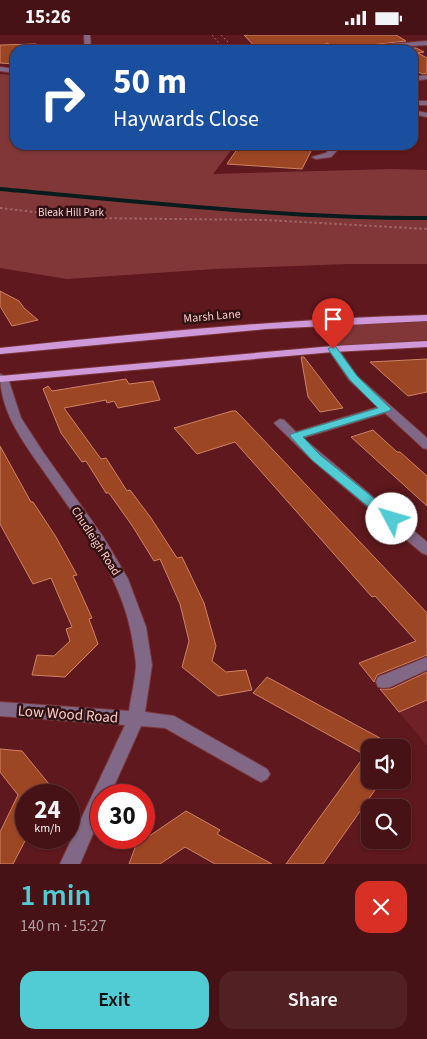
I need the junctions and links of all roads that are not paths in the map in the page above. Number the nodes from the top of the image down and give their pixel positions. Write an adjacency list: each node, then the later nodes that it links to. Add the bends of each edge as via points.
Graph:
1 (427, 43): 2 (street)
2 (404, 45)
3 (333, 150): 4 (street)
4 (328, 155): 5 (street); 6 (street)
5 (316, 157)
6 (339, 158)
7 (427, 318): 10 (main road, Marsh Lane, via 194,331)
8 (427, 344): 9 (main road)
9 (333, 349): 11 (main road); 12 (street, via 354,378)
10 (0, 351)
11 (1, 378): 20 (street, Chudleigh Road, via 15,418 99,541 121,579 138,627 144,665)
12 (386, 409): 14 (street); 15 (street)
13 (280, 423): 14 (street)
14 (295, 436): 16 (street)
15 (427, 445)
16 (427, 550)
17 (427, 663): 18 (street)
18 (384, 682)
19 (0, 709): 20 (street, Low Wood Road)
20 (136, 719): 21 (street, via 168,721); 22 (street, Chudleigh Road)
21 (261, 774)
22 (106, 784)
23 (90, 819): 24 (street, Chudleigh Road)
24 (70, 864)

